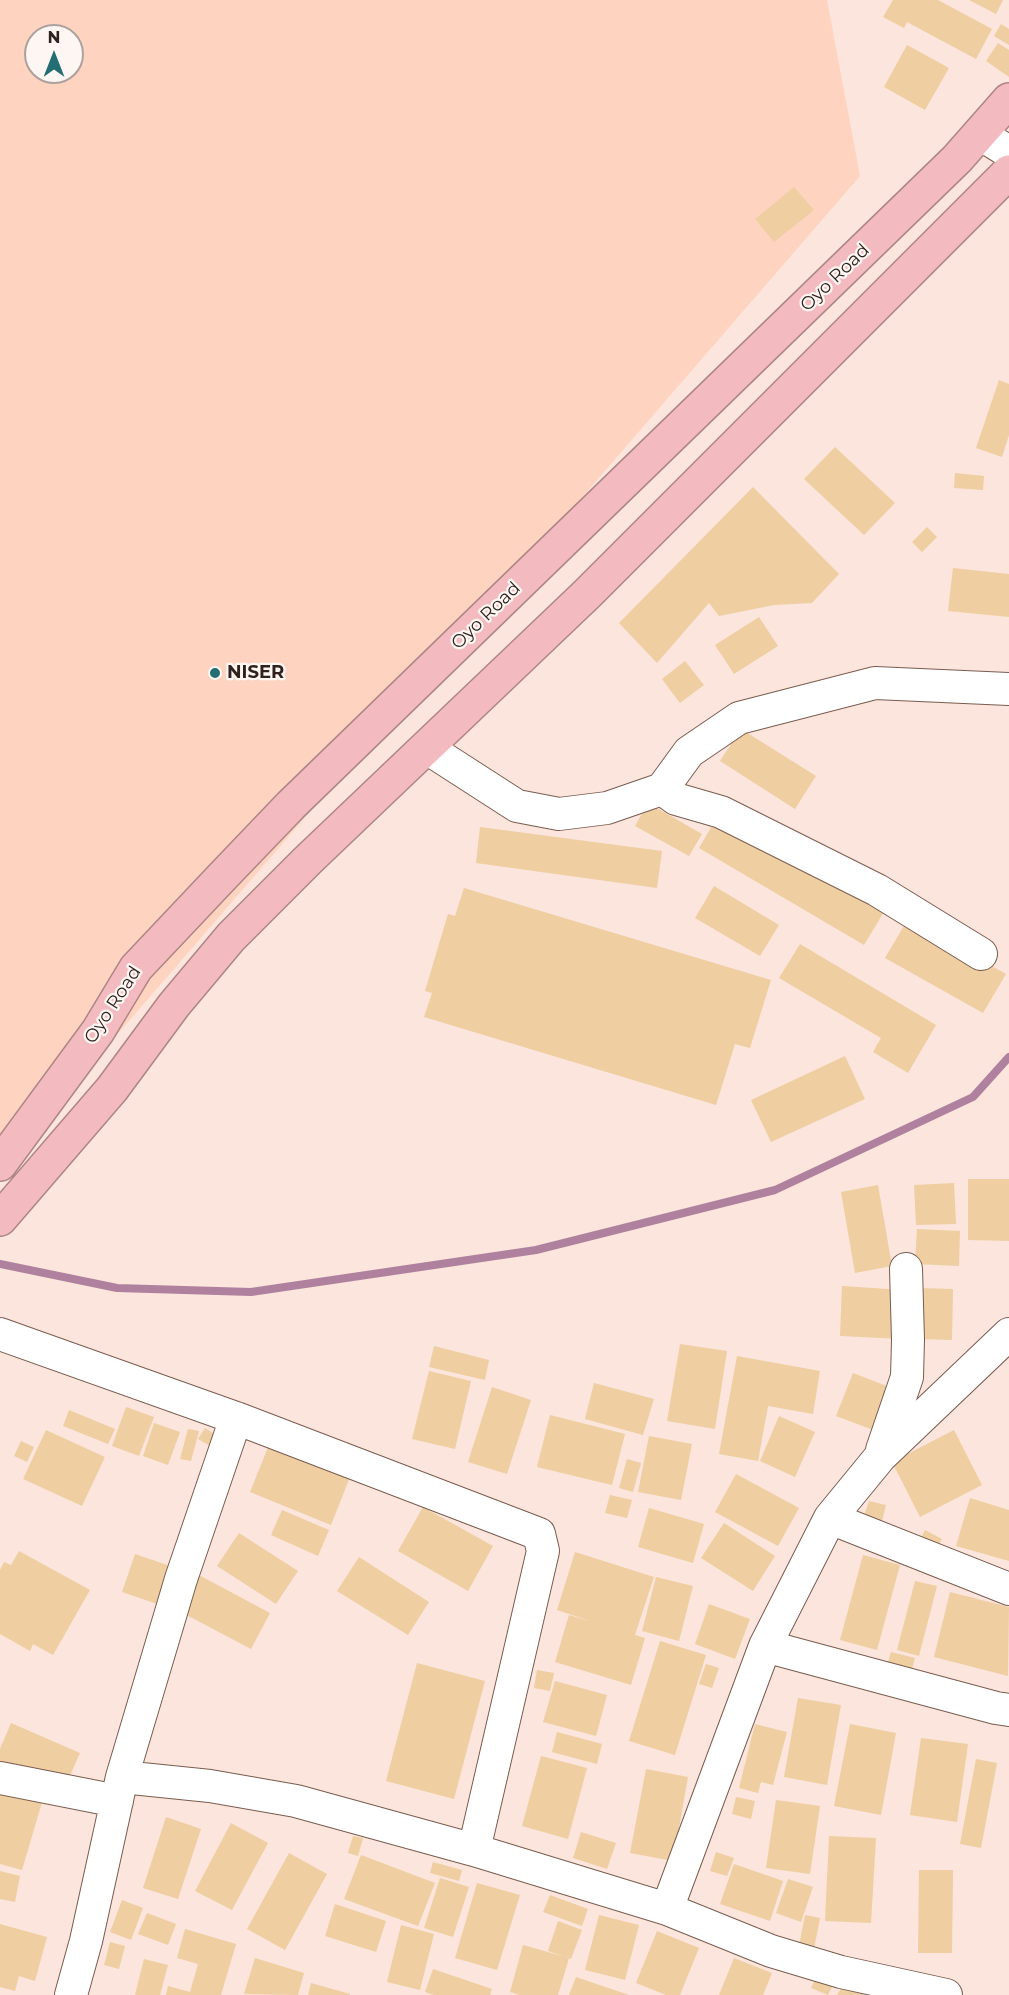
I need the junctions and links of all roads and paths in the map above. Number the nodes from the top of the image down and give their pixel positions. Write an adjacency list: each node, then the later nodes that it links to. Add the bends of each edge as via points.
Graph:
1 (1009, 100): 2 (highway, Oyo Road)
2 (980, 134): 3 (street); 9 (highway, Oyo Road, via 291,805 136,968 98,1031)
3 (1009, 152)
4 (1009, 172): 6 (highway, via 587,594)
5 (1009, 690): 7 (street, via 875,683 738,718 689,752)
6 (427, 748): 7 (street, via 517,806 560,814 607,808); 10 (highway, via 231,937 112,1089)
7 (662, 789): 8 (street, via 676,799 721,812 877,890)
8 (981, 954)
9 (0, 1164)
10 (0, 1219)
11 (906, 1269): 15 (street, via 907,1377)
12 (0, 1334): 14 (street)
13 (1009, 1334): 15 (street)
14 (236, 1418): 21 (street, via 181,1579); 22 (street, via 539,1534 543,1551)
15 (880, 1457): 16 (street)
16 (830, 1518): 17 (street); 18 (street)
17 (1009, 1589)
18 (765, 1646): 19 (street); 23 (street)
19 (1009, 1710)
20 (0, 1778): 21 (street)
21 (119, 1789): 22 (street, via 210,1786 296,1801); 24 (street)
22 (474, 1850): 23 (street)
23 (667, 1909): 25 (street, via 771,1951 841,1972)
24 (71, 1995)
25 (945, 1995)

